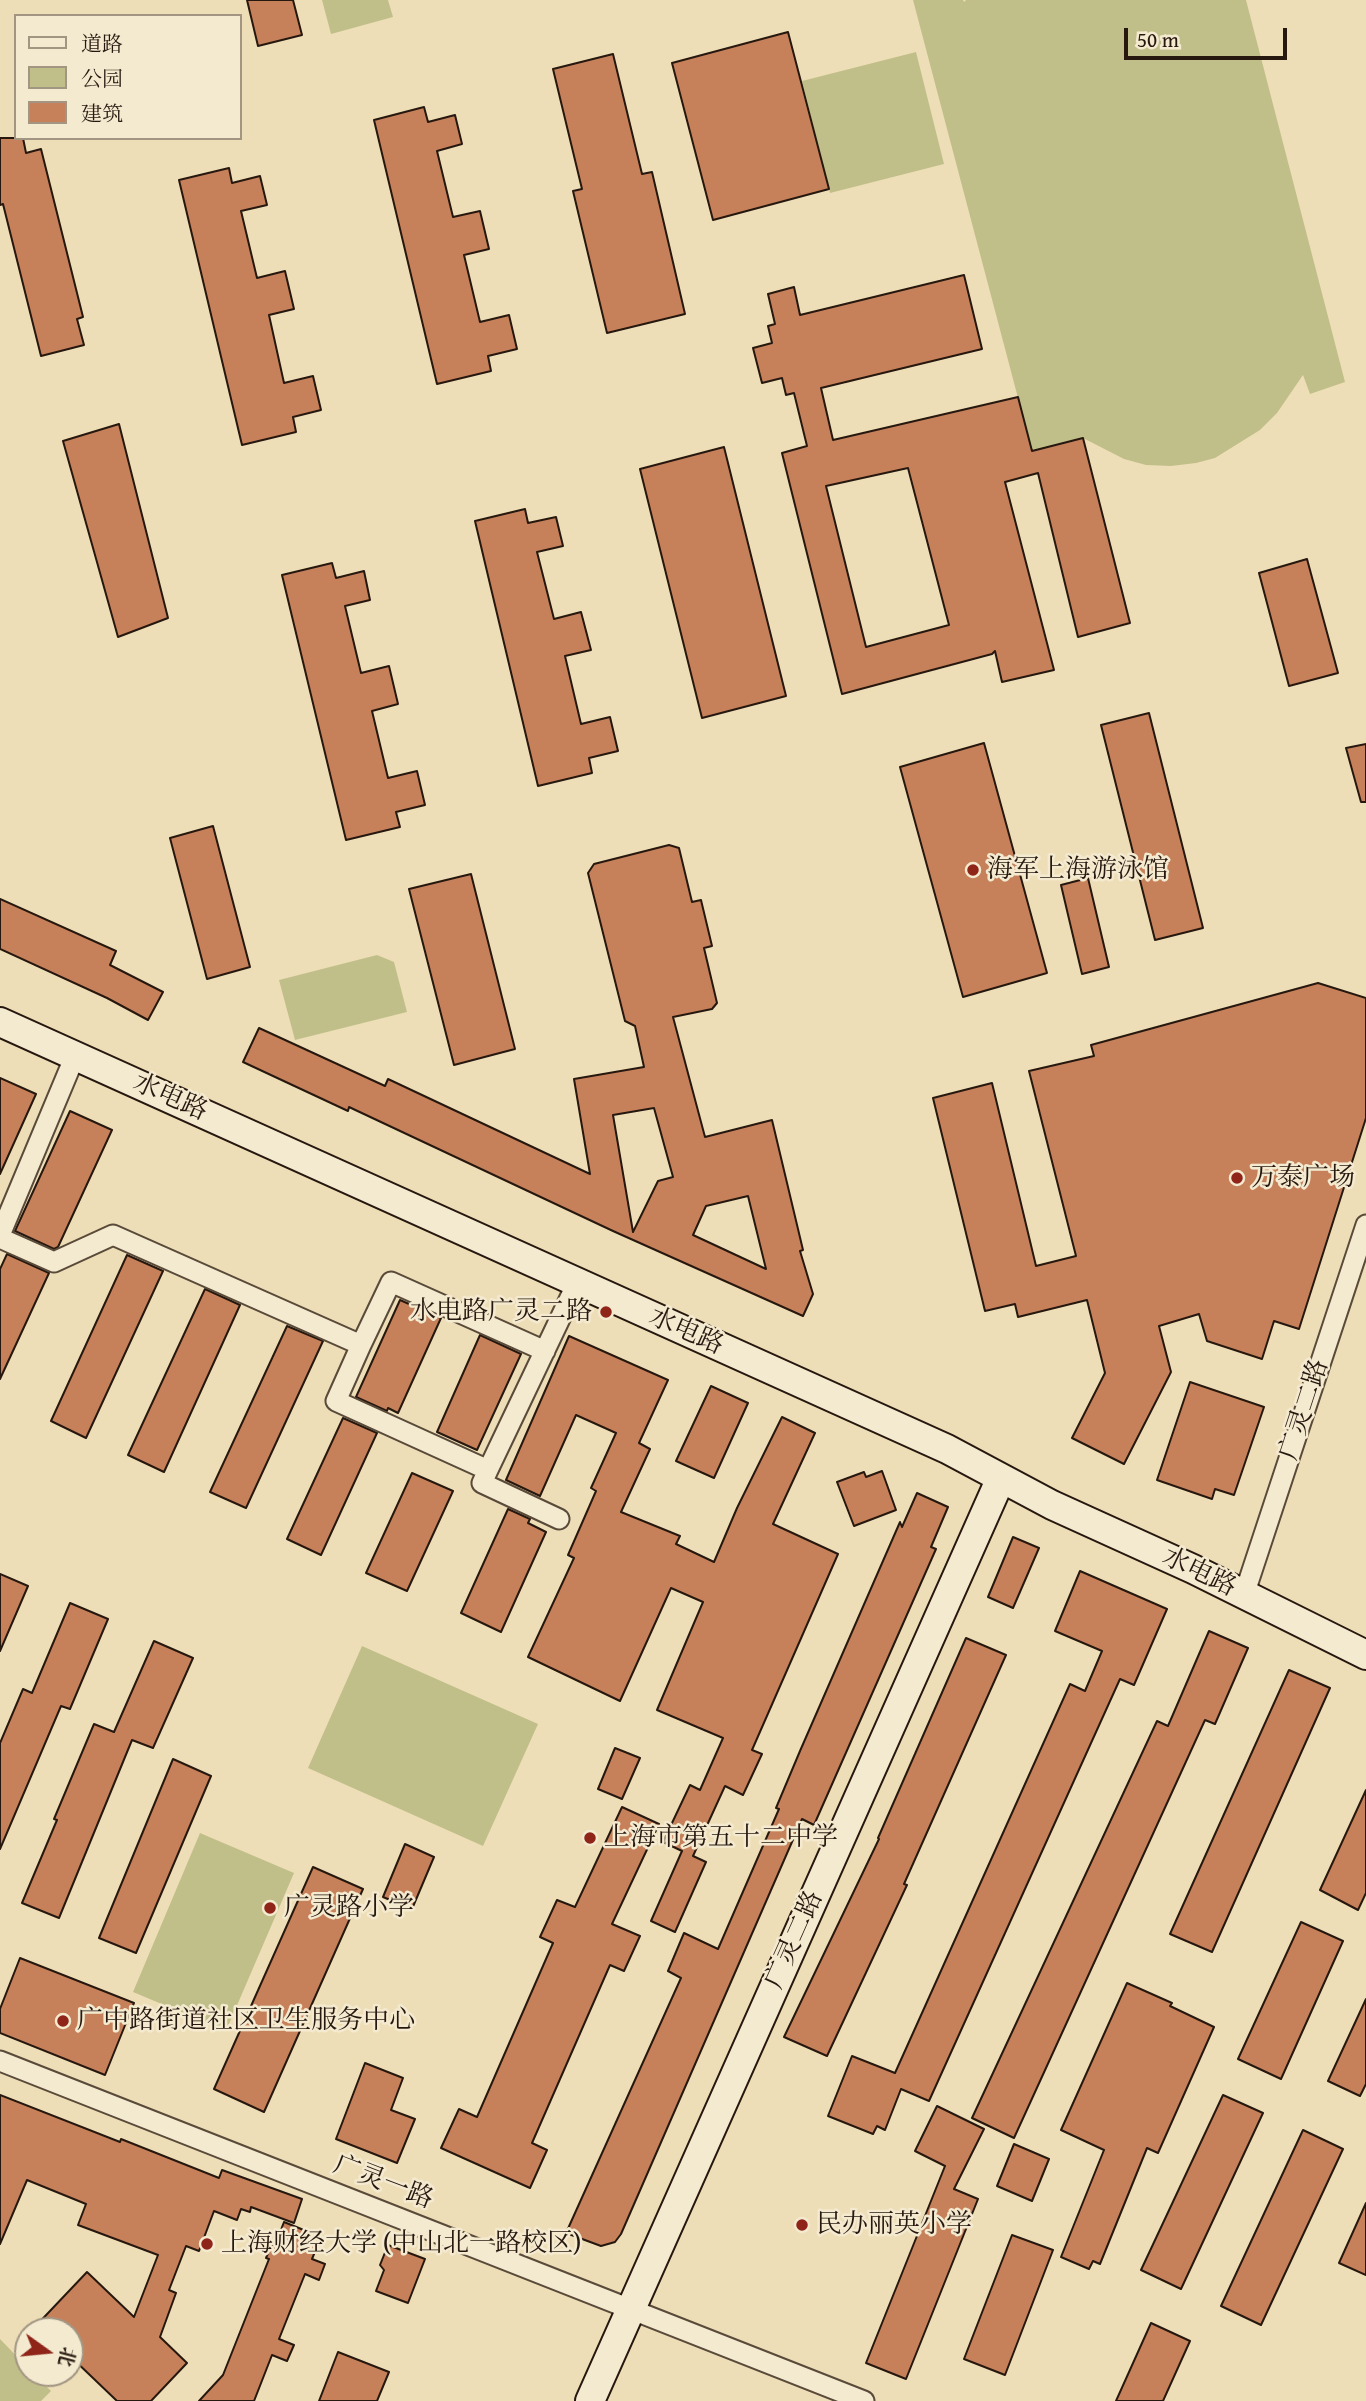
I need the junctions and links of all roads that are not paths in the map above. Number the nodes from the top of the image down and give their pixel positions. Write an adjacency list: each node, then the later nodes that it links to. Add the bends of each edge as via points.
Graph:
1 (0, 1022): 2 (main road, 水电路)
2 (75, 1056): 4 (street); 5 (main road, 水电路)
3 (1366, 1225): 11 (street, 广灵二路)
4 (0, 1237): 6 (street, via 54,1262 113,1235)
5 (577, 1283): 7 (street); 9 (main road, 水电路)
6 (361, 1345): 7 (street, via 391,1282); 8 (street, via 336,1401)
7 (545, 1351): 8 (street)
8 (488, 1471): 10 (street, via 482,1483)
9 (1001, 1478): 11 (main road, 水电路); 14 (main road, 广灵二路)
10 (559, 1519)
11 (1244, 1595): 12 (main road, 水电路)
12 (1366, 1655)
13 (0, 2061): 14 (street, 广灵一路)
14 (631, 2309): 15 (main road, 广灵二路); 16 (street, 广灵一路)
15 (590, 2401)
16 (864, 2401)

